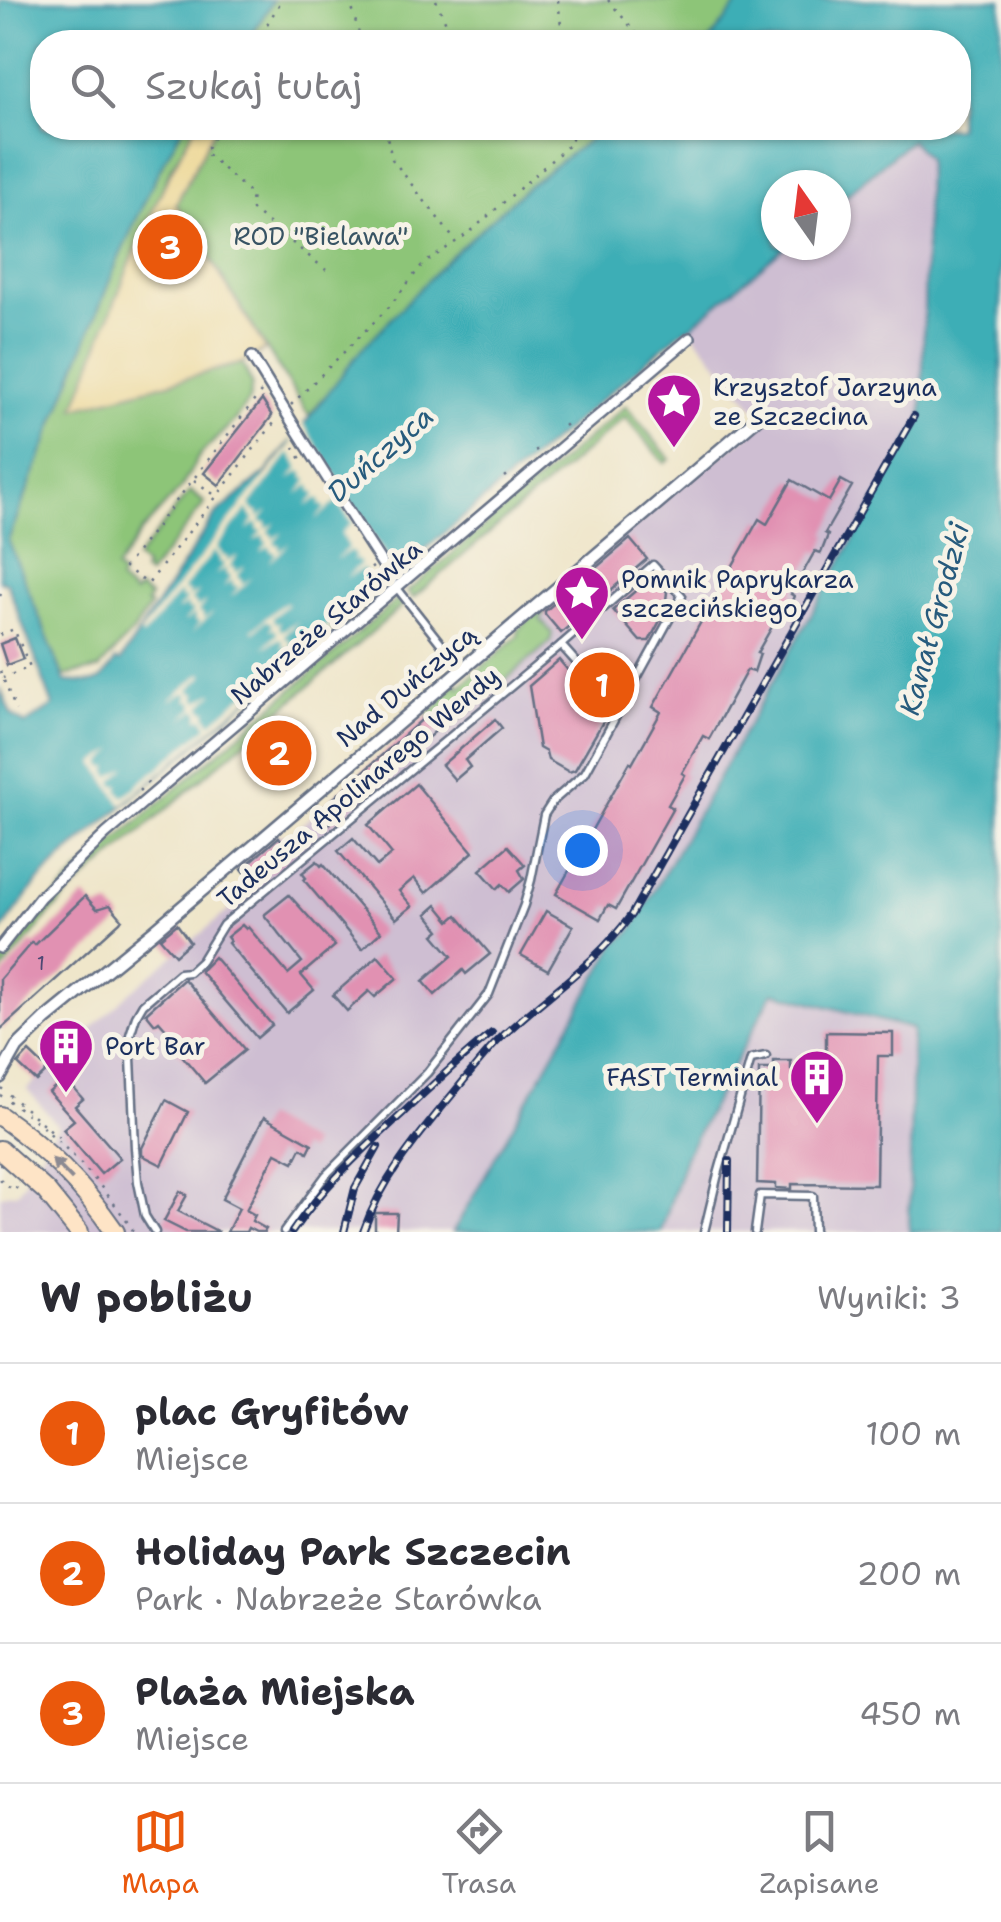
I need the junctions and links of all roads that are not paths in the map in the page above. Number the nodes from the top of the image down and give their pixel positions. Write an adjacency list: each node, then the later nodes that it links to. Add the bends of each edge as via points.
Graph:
1 (690, 338): 4 (street, Nabrzeże Starówka)
2 (252, 357): 4 (street, bridge)
3 (760, 416): 6 (street, Nad Duńczycą)
4 (395, 584): 6 (lane); 8 (street, Nabrzeże Starówka, via 62,874)
5 (562, 645): 7 (lane); 7 (lane, Tadeusza Apolinarego Wendy, via 653,565 682,596); 15 (lane, Tadeusza Apolinarego Wendy, via 223,925 201,961 143,1004 130,1034 134,1148 141,1200)
6 (460, 670): 10 (street, Nad Duńczycą, via 46,1018)
7 (620, 711): 16 (lane, via 585,773 544,814 532,880 489,994)
8 (0, 948)
9 (766, 1056): 17 (lane, via 751,1058)
10 (0, 1076)
11 (0, 1116): 14 (main road, one-way to 11, via 56,1162)
12 (0, 1150): 13 (main road)
13 (79, 1232)
14 (115, 1232)
15 (155, 1232)
16 (284, 1232)
17 (704, 1232)
18 (754, 1232): 19 (lane, via 760,1195 813,1196)
19 (814, 1232)

